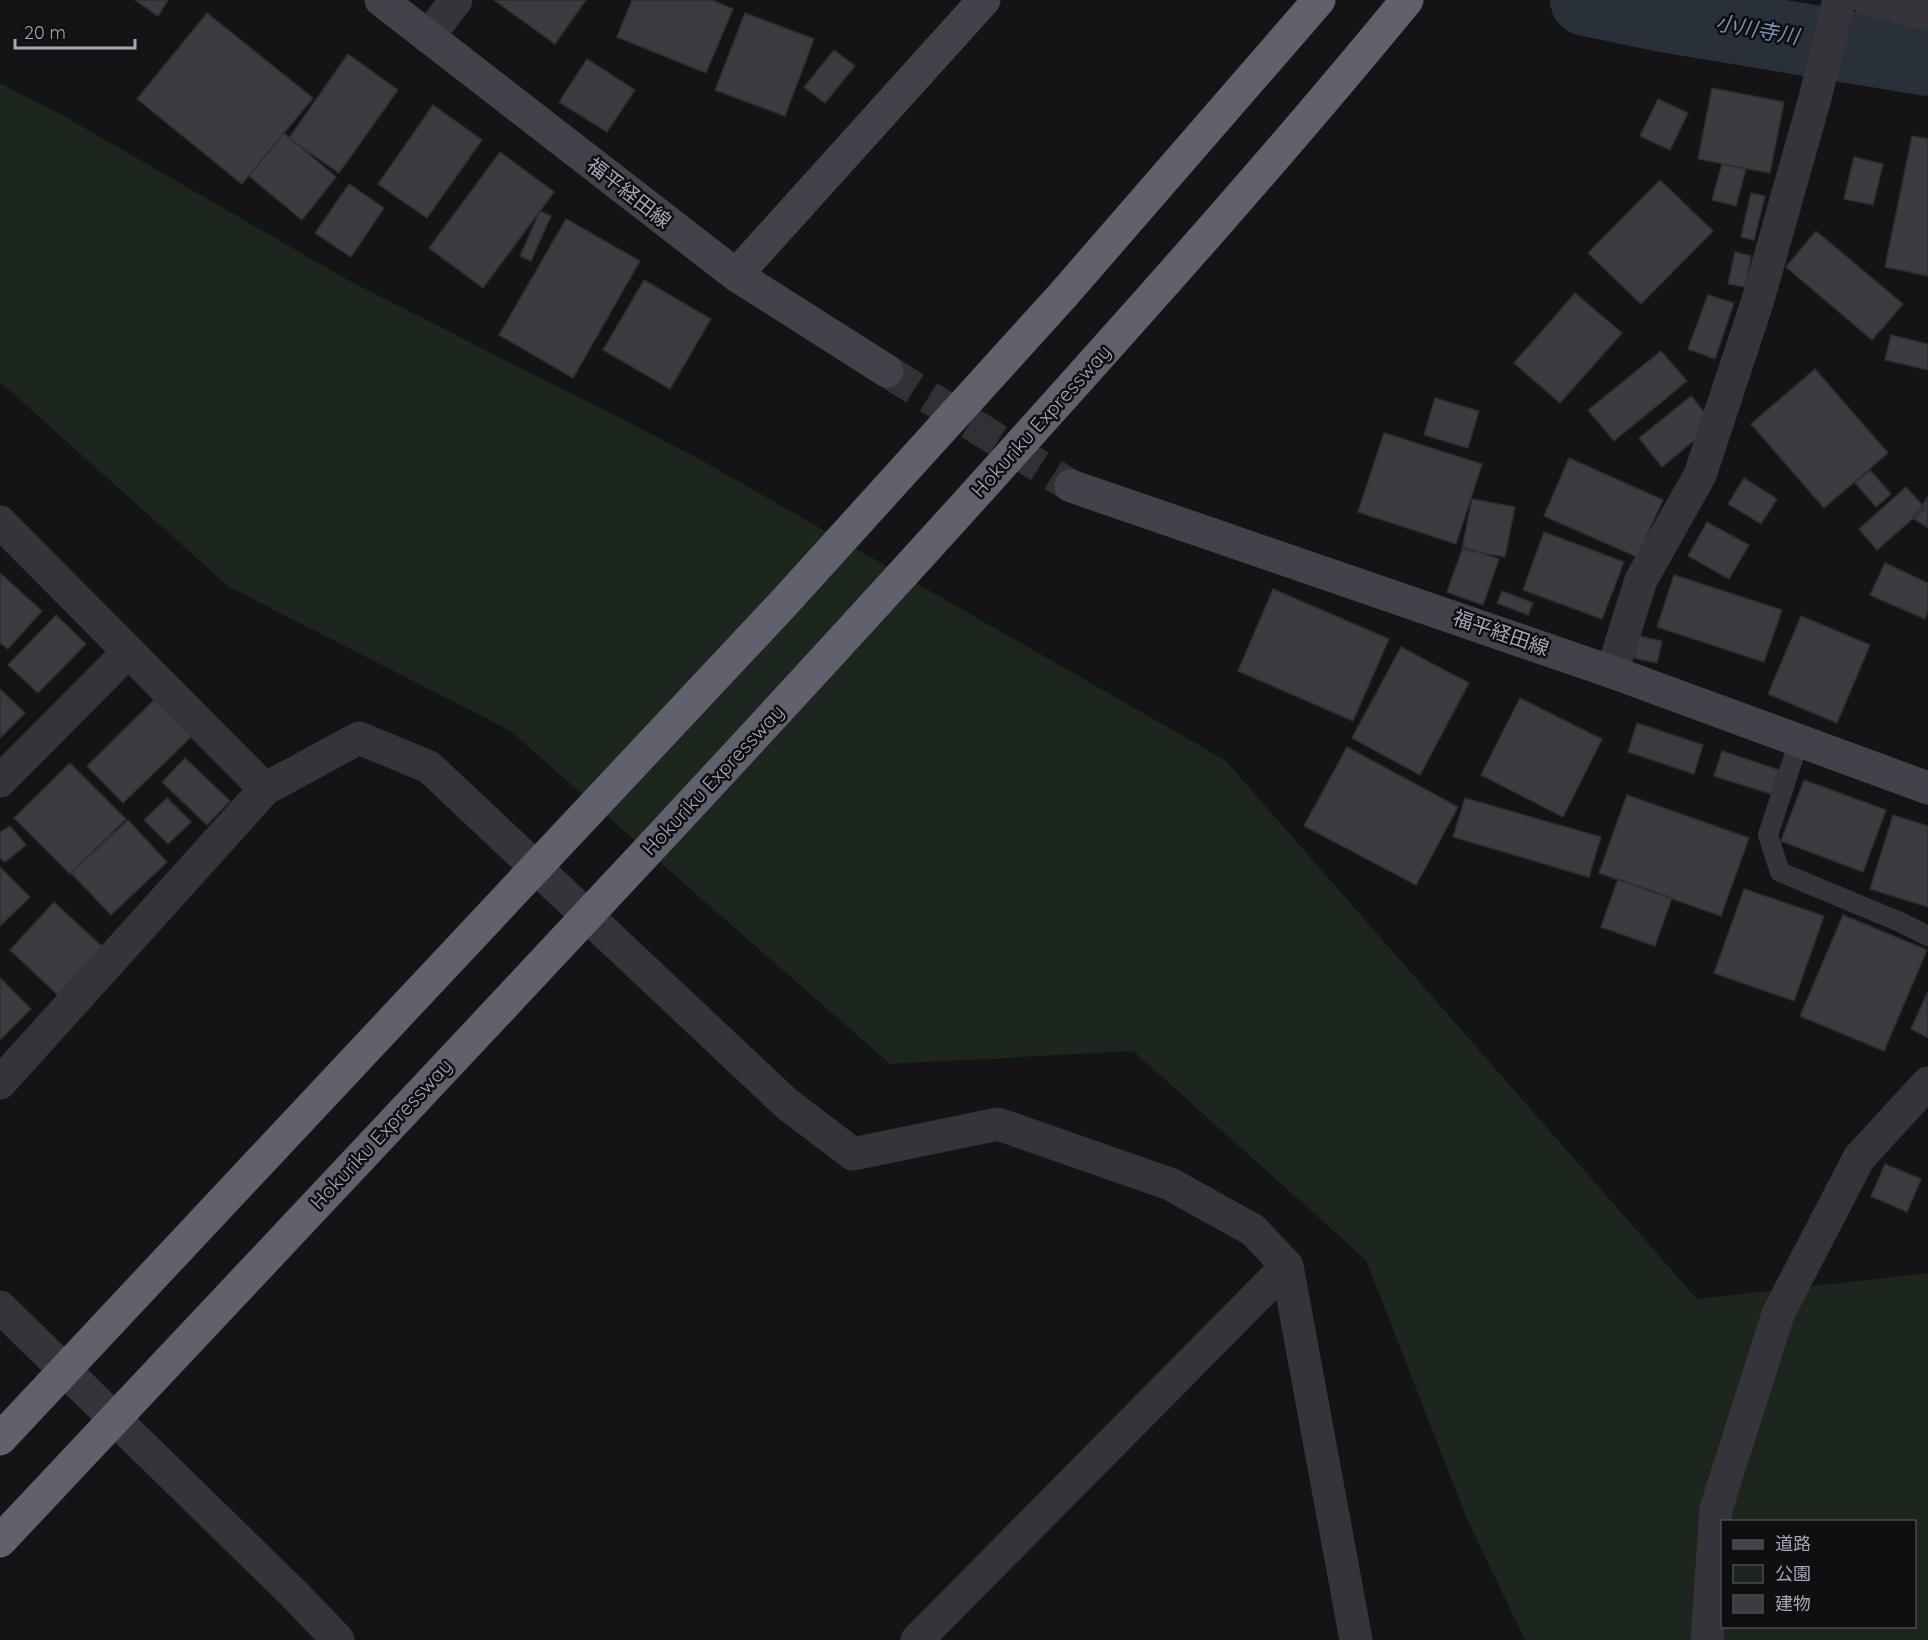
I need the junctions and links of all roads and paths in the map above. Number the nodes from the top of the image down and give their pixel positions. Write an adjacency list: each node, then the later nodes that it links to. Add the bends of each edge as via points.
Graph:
1 (381, 0): 9 (main road, 福平経田線)
2 (456, 0): 9 (street)
3 (984, 0): 10 (main road)
4 (1319, 0): 25 (highway, via 1063,295 782,605)
5 (1407, 0): 26 (highway, Hokuriku Expressway, via 1100,356 824,662)
6 (1839, 0): 15 (street, via 1756,303 1700,475 1641,580)
7 (1868, 0): 8 (street)
8 (1928, 14)
9 (428, 37): 10 (main road, 福平経田線)
10 (736, 275): 11 (main road, 福平経田線)
11 (887, 371)
12 (1071, 486): 15 (main road, 福平経田線)
13 (0, 522): 14 (street)
14 (128, 652): 17 (street); 19 (street)
15 (1612, 672): 16 (main road, 福平経田線)
16 (1799, 741): 18 (main road, 福平経田線); 20 (lane, via 1768,835 1780,872)
17 (0, 781)
18 (1928, 788)
19 (265, 789): 21 (street); 23 (street, via 359,738 429,767 787,1104 853,1154 998,1124 1170,1184 1253,1230)
20 (1928, 936)
21 (0, 1083)
22 (1928, 1083): 30 (street, via 1859,1158 1778,1314 1716,1509)
23 (1287, 1266): 28 (street); 29 (street)
24 (0, 1307): 27 (street)
25 (0, 1439)
26 (0, 1542)
27 (338, 1640)
28 (917, 1640)
29 (1356, 1640)
30 (1707, 1640)

